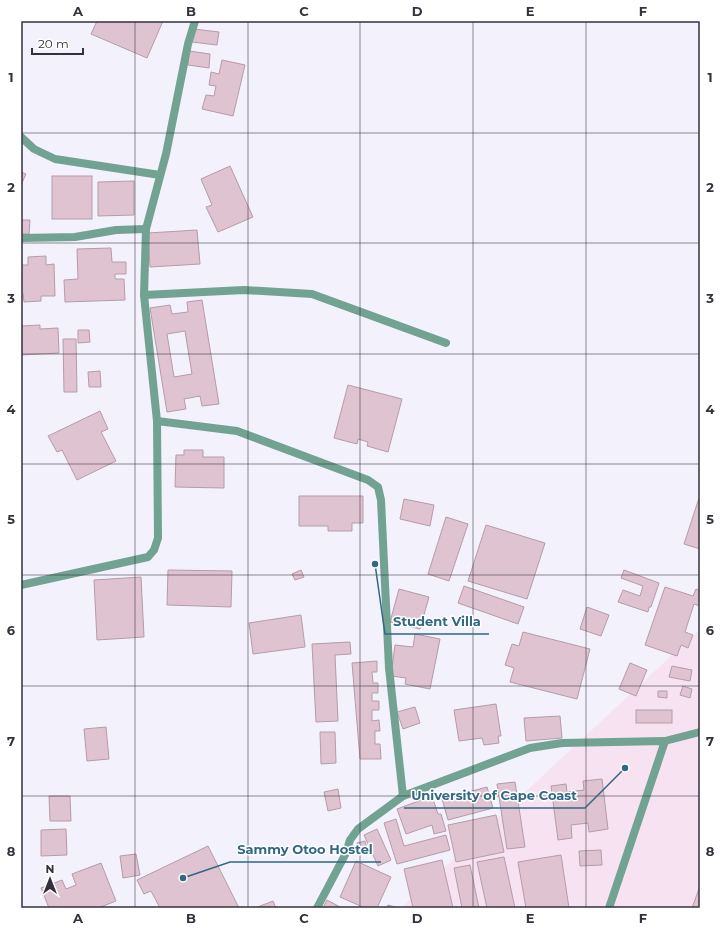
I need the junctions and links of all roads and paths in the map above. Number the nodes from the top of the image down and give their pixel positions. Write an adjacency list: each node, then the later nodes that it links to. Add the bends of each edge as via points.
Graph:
1 (195, 21): 3 (street)
2 (21, 137): 3 (street, via 34,149 55,159)
3 (160, 175): 4 (street)
4 (146, 229): 5 (street, via 116,230 75,237); 6 (street)
5 (21, 238)
6 (144, 295): 7 (street, via 244,290 312,294); 8 (street)
7 (446, 343)
8 (157, 421): 9 (street, via 158,538 154,550 148,557); 12 (street, via 238,430 368,480 378,487 381,500 389,668)
9 (21, 585)
10 (700, 732): 11 (street)
11 (665, 741): 12 (street, via 542,745); 14 (street)
12 (403, 796): 13 (street, via 358,829 350,840 346,853)
13 (317, 908)
14 (610, 908)

